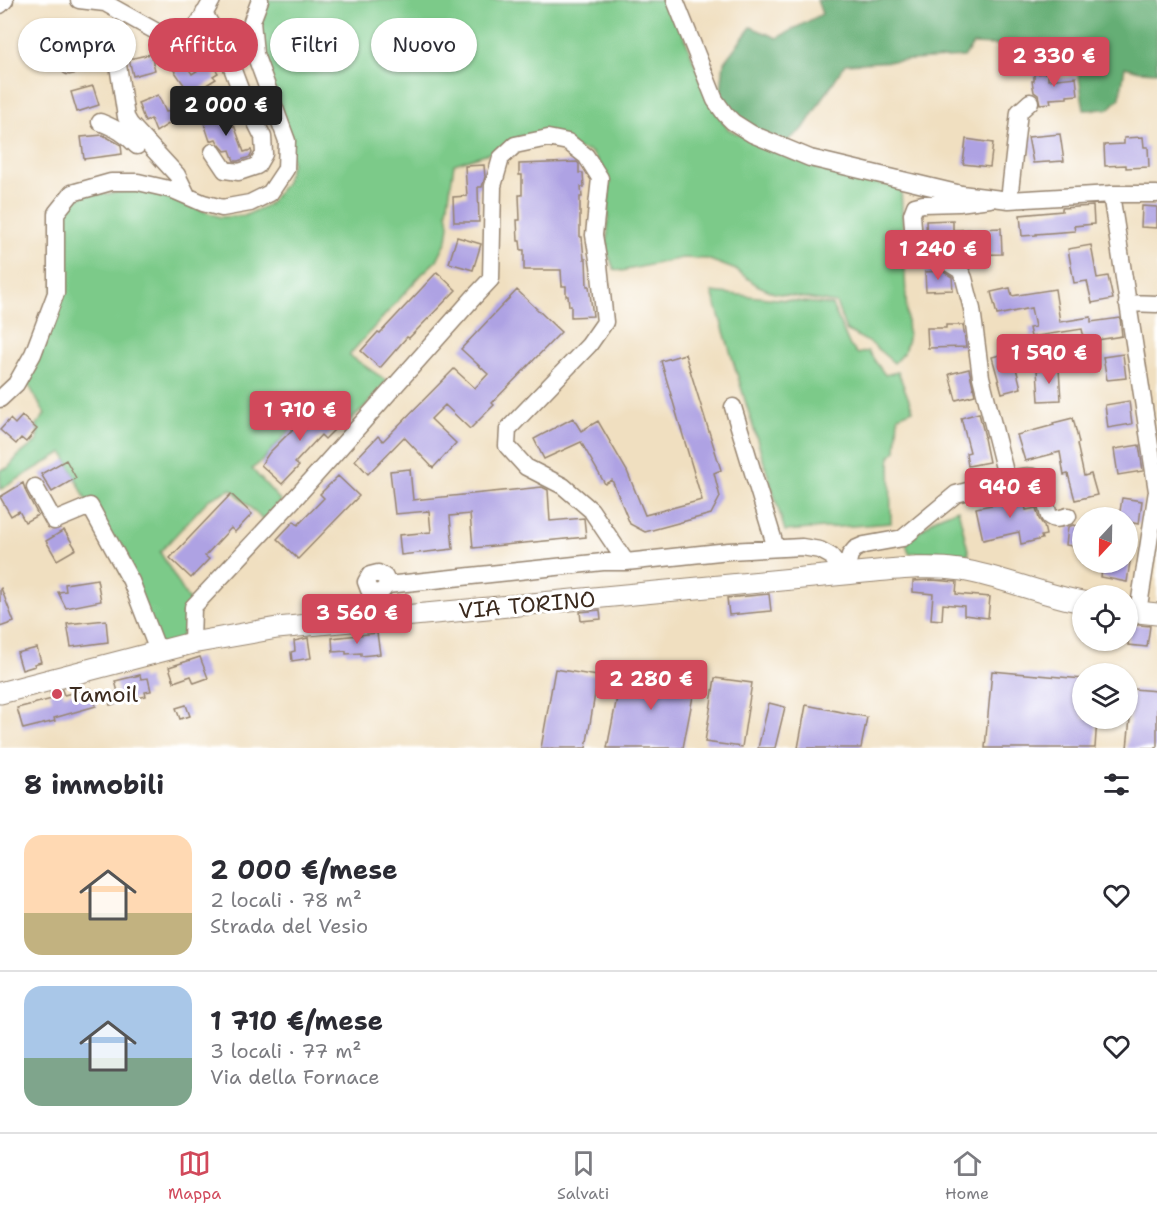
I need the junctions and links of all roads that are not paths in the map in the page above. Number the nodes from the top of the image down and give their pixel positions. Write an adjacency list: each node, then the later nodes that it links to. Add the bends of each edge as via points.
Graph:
1 (5, 0): 5 (street)
2 (79, 0): 6 (street, via 105,3 173,39 195,28)
3 (260, 0): 11 (street, via 252,21 255,54 287,141 286,169 270,193 250,203 222,208)
4 (675, 0): 14 (street, via 716,100 733,122 810,158)
5 (0, 5)
6 (208, 7): 10 (street, via 263,138 264,154 257,166 239,172 225,170)
7 (119, 72): 11 (street, via 126,117 177,175)
8 (1030, 102): 15 (street, via 1018,112)
9 (100, 122): 11 (street, via 128,137)
10 (213, 152)
11 (180, 192): 18 (street, via 138,182 111,182 72,193 56,213 56,293 33,354 16,384)
12 (1111, 194): 13 (street); 15 (street); 16 (street)
13 (1157, 194)
14 (990, 199): 15 (street); 20 (street, via 923,204 915,206 912,214 917,246 960,270 964,278 981,377)
15 (1009, 200)
16 (1128, 303): 17 (street); 28 (street, via 1157,491)
17 (1157, 304)
18 (0, 399)
19 (733, 407): 23 (street)
20 (1007, 480): 22 (street, via 1038,477 1049,516); 25 (street, via 956,494 903,538 855,549)
21 (35, 487): 30 (street, via 54,521 90,506 132,581 155,643)
22 (1068, 516)
23 (776, 548): 24 (street); 25 (street, via 820,550 831,556)
24 (626, 562): 26 (street); 29 (street, via 591,510 563,486 526,467 507,446 508,429 605,322 594,235 600,178 586,156 568,142 548,138 515,145 501,158 492,186 491,279 193,608)
25 (845, 574): 27 (main road, VIA TORINO, via 955,569); 29 (main road, VIA TORINO, via 276,628)
26 (387, 585)
27 (1072, 599)
28 (1141, 612)
29 (192, 643): 30 (main road, VIA TORINO)
30 (164, 650): 31 (main road, VIA TORINO)
31 (0, 693)

